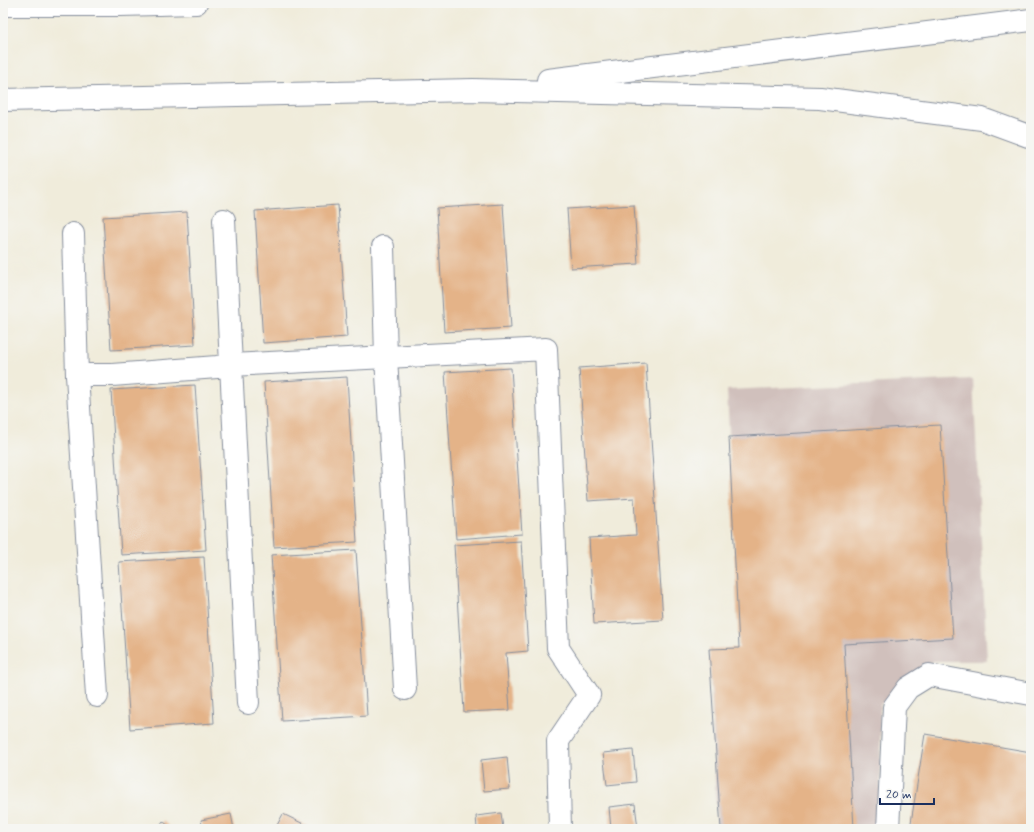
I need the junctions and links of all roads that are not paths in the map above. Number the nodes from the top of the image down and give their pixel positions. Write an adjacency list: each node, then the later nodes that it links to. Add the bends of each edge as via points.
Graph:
1 (196, 3): 2 (main road)
2 (3, 5)
3 (1031, 20): 4 (main road)
4 (473, 90): 5 (main road); 6 (main road, via 820,98 982,119)
5 (3, 100)
6 (1031, 137)
7 (224, 220): 11 (main road)
8 (73, 234): 12 (main road)
9 (383, 247): 10 (main road)
10 (386, 357): 11 (main road); 13 (main road); 17 (main road, via 546,349 558,648 589,695 558,741)
11 (231, 365): 12 (main road, via 112,375); 16 (main road)
12 (77, 374): 15 (main road)
13 (405, 689)
14 (1031, 694): 18 (main road, via 929,675 908,688 894,707)
15 (97, 696)
16 (248, 703)
17 (560, 829)
18 (888, 829)

